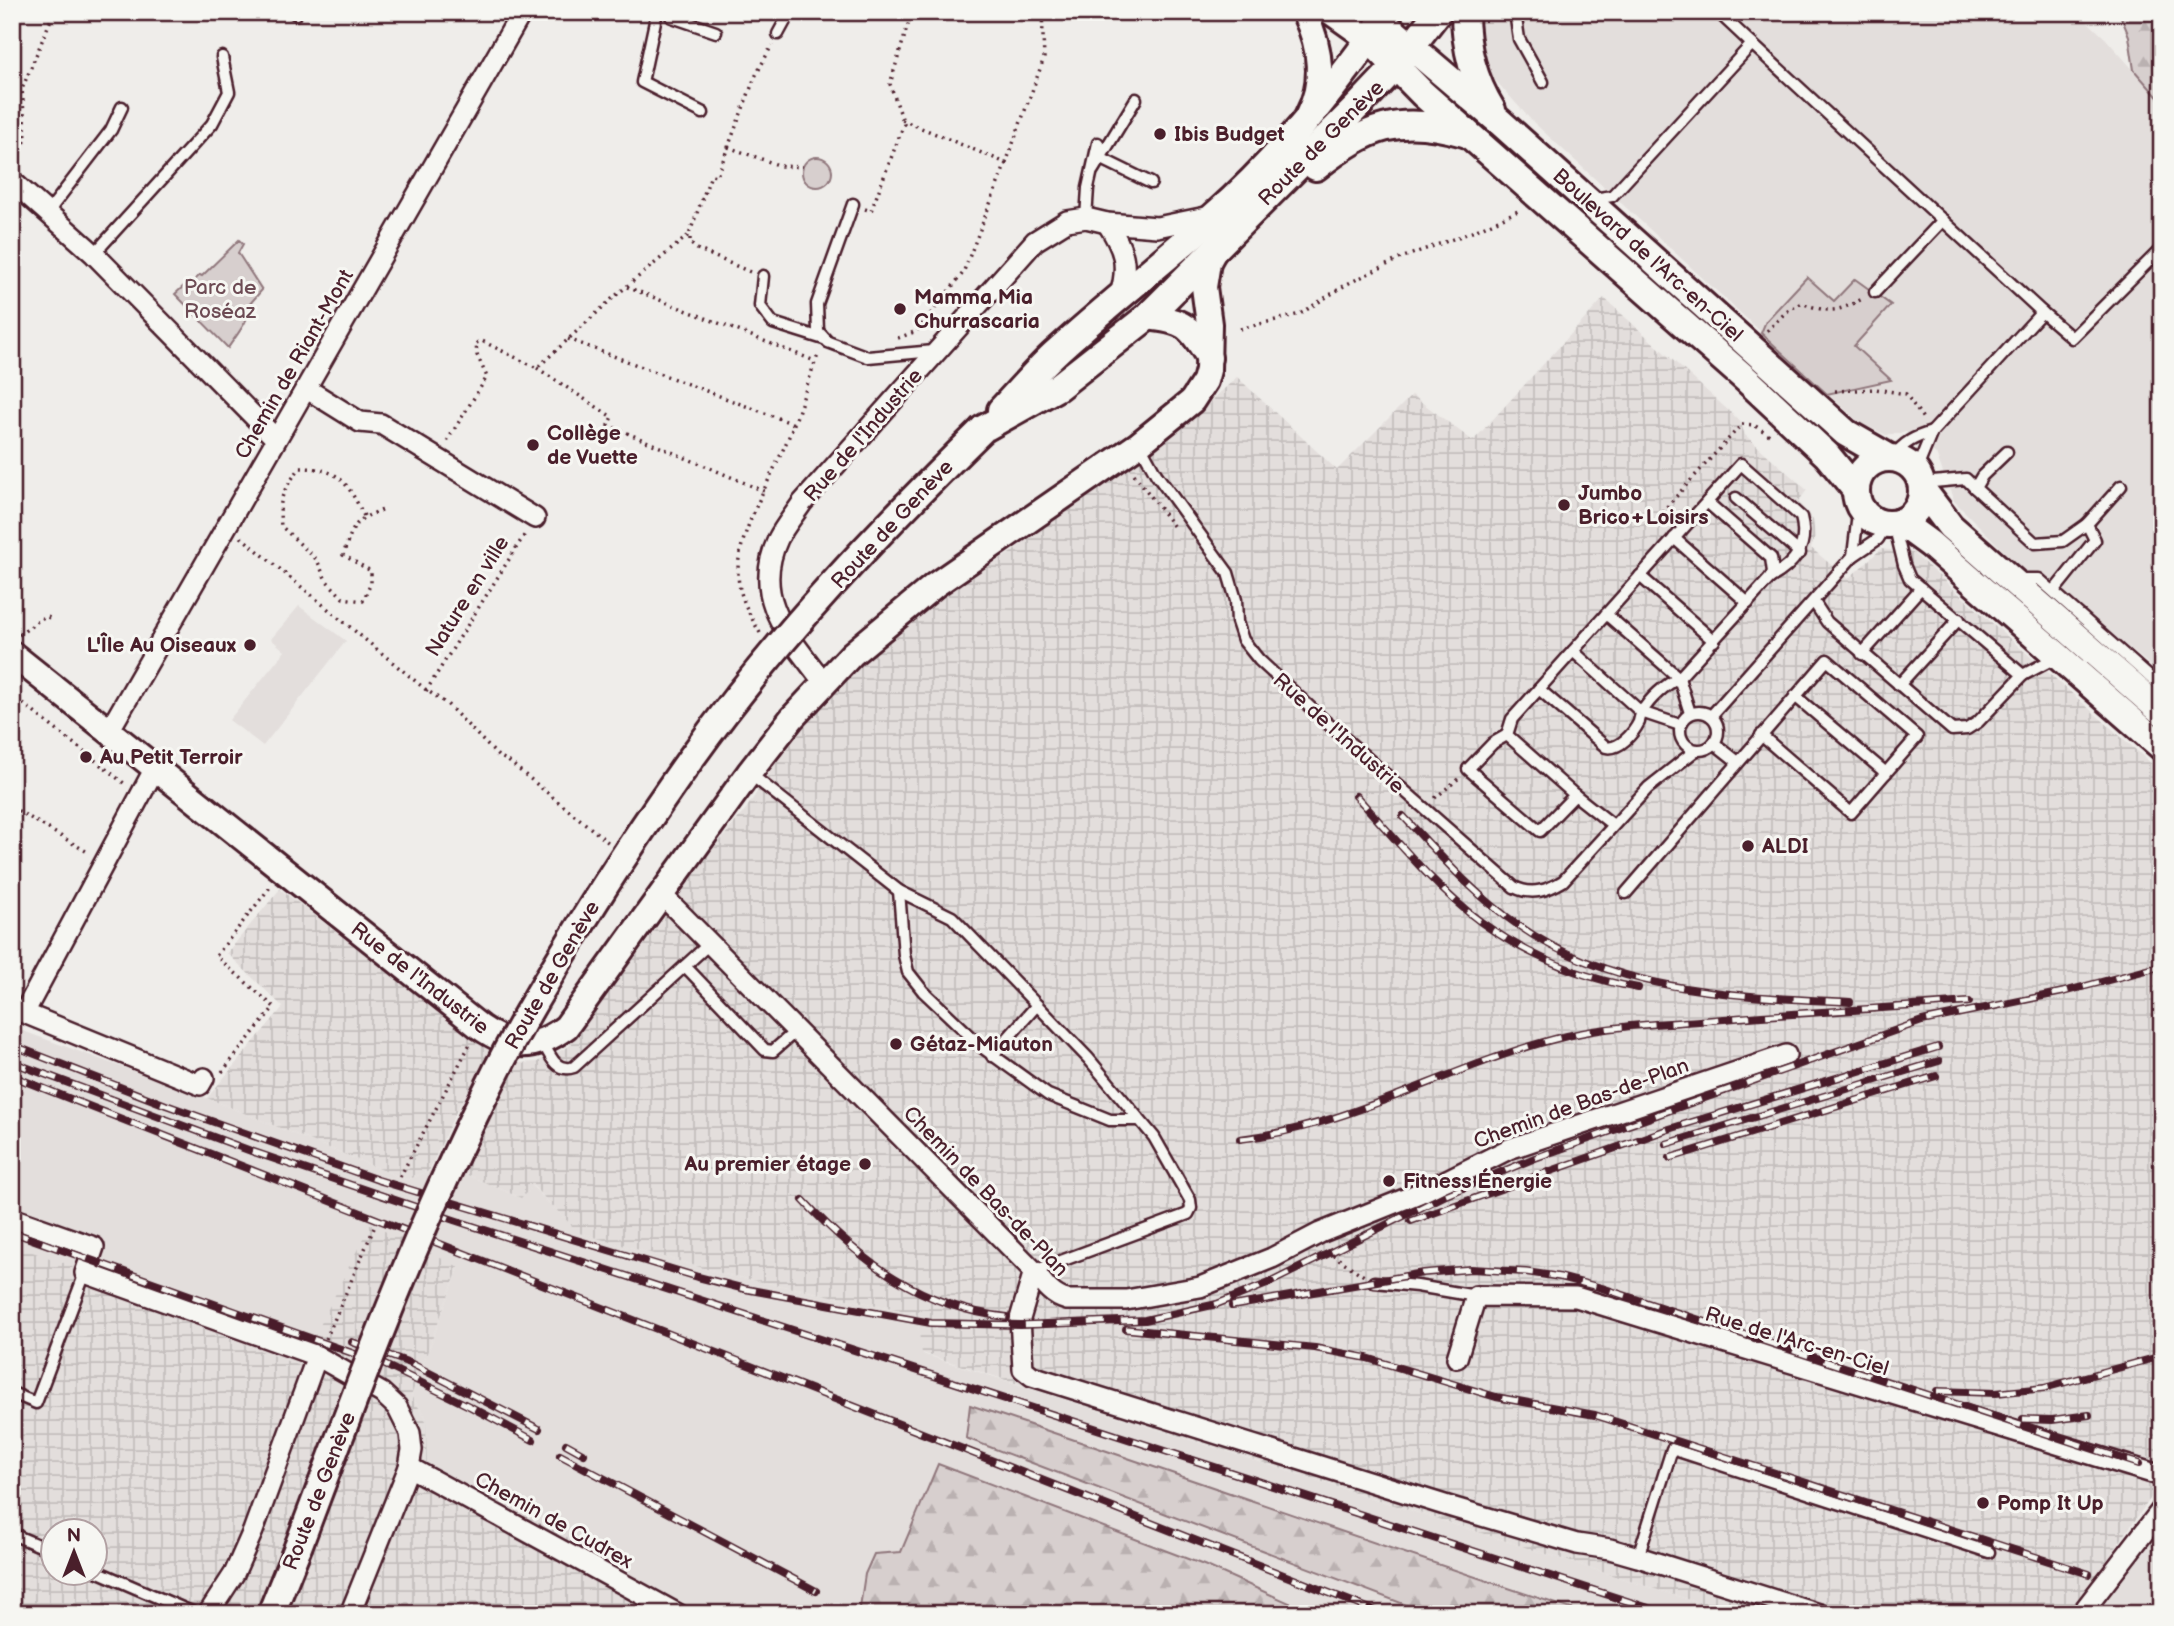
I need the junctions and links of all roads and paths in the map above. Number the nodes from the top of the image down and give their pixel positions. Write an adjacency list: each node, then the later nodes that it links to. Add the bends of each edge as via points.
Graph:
1 (54, 12): 34 (path, via 22,89 26,139)
2 (657, 12): 23 (lane, via 642,82)
3 (668, 12): 15 (lane)
4 (790, 12): 16 (lane)
5 (912, 12): 24 (path, via 890,85)
6 (1042, 12): 31 (path, via 1044,58)
7 (1304, 12): 26 (street, via 1313,31 1320,72)
8 (1331, 12): 14 (street)
9 (1438, 12): 18 (main road, Route de Genève)
10 (1465, 12): 25 (main road, via 1476,78)
11 (1515, 12): 20 (lane, via 1519,39)
12 (1718, 12): 17 (lane)
13 (516, 14): 63 (street, Chemin de Riant-Mont)
14 (1377, 21): 18 (main road); 26 (main road, Route de Genève)
15 (716, 32)
16 (778, 34): 29 (path, via 755,77)
17 (1752, 44): 36 (lane, via 1612,195); 41 (lane)
18 (1404, 56): 25 (main road, Boulevard de l'Arc-en-Ciel); 27 (main road, Boulevard de l'Arc-en-Ciel, via 1423,94); 43 (main road, Route de Genève)
19 (222, 57): 47 (lane, via 229,92 212,124)
20 (1543, 82)
21 (1136, 99): 30 (lane)
22 (121, 107): 39 (lane, via 111,130)
23 (703, 113)
24 (902, 120): 31 (path); 37 (path, via 871,211)
25 (1500, 122): 36 (main road, Boulevard de l'Arc-en-Ciel)
26 (1302, 126): 43 (main road, Route de Genève)
27 (1469, 135): 43 (main road, via 1420,123 1368,132); 79 (main road, Boulevard de l'Arc-en-Ciel, via 1747,380 1827,455)
28 (1098, 143): 33 (lane)
29 (728, 147): 32 (path, via 781,166); 44 (path, via 717,176 711,174)
30 (1100, 158): 33 (lane); 35 (lane)
31 (1006, 163): 59 (path, via 963,273 917,331 898,338)
32 (803, 167)
33 (1093, 170): 40 (lane)
34 (13, 174): 39 (street)
35 (1151, 183)
36 (1586, 199): 73 (main road, Boulevard de l'Arc-en-Ciel, via 1846,433)
37 (853, 204): 55 (lane, via 817,304 818,331)
38 (1521, 210): 54 (path, via 1401,258 1300,314)
39 (48, 212): 47 (street)
40 (1086, 218): 42 (street); 58 (street, Rue de l'Industrie, via 1067,221 1035,241)
41 (1943, 220): 50 (lane); 52 (lane)
42 (1107, 223): 43 (street, via 1157,228); 51 (street, via 1123,254 1125,278)
43 (1224, 223): 46 (main road, Route de Genève); 51 (main road, Route de Genève)
44 (690, 234): 48 (path, via 690,243 697,249); 49 (path)
45 (2162, 248): 52 (lane, via 2072,338)
46 (1214, 251): 53 (main road, Route de Genève); 60 (street, via 1204,287)
47 (94, 254): 70 (street)
48 (763, 276): 55 (lane, via 760,306 773,323)
49 (627, 287): 57 (path); 62 (path, via 816,360)
50 (1875, 292): 56 (path, via 1828,312 1801,303)
51 (1120, 295): 68 (main road, Route de Genève, via 1051,357)
52 (2042, 312): 69 (lane)
53 (1147, 317): 60 (street, via 1182,323); 68 (main road, Route de Genève, via 1058,387)
54 (1240, 329)
55 (825, 339): 59 (lane, via 868,357)
56 (1759, 339)
57 (568, 340): 61 (path); 67 (path)
58 (938, 350): 59 (lane); 109 (street, Rue de l'Industrie, via 802,503 771,556 768,575 773,608)
59 (900, 354)
60 (1209, 358): 71 (street, via 1205,381 1192,401)
61 (537, 368): 74 (path, via 482,341 476,343 487,377); 78 (path, via 612,417 608,425)
62 (806, 385)
63 (307, 389): 70 (street, Chemin de Riant-Mont); 74 (street, via 360,422 381,424)
64 (1830, 391): 69 (path, via 1876,389 1906,394)
65 (12, 400): 66 (path, via 19,406)
66 (15, 412)
67 (794, 424)
68 (983, 429): 175 (main road, Route de Genève, bridge, via 848,568 766,662 693,755 548,977 446,1174)
69 (1932, 432): 73 (lane, via 1902,444); 75 (lane)
70 (276, 439): 87 (street, Chemin de Riant-Mont)
71 (1130, 449): 88 (path, via 1142,485); 109 (street, via 906,607); 136 (lane, Rue de l'Industrie, via 1156,474 1228,573 1243,640 1259,660 1504,880 1527,892 1553,887)
72 (2007, 452): 77 (lane)
73 (1891, 457): 75 (main road, via 1906,462); 79 (main road, via 1866,466 1858,477)
74 (436, 458): 84 (street)
75 (1920, 481): 77 (lane, via 1966,480); 85 (main road, via 1917,509); 94 (main road, via 1950,526)
76 (2122, 486): 86 (lane)
77 (1975, 488): 86 (lane, via 2035,543 2063,541)
78 (764, 491)
79 (1857, 497): 85 (main road, via 1870,518); 91 (lane)
80 (1736, 498): 90 (lane)
81 (1707, 502): 89 (lane); 90 (lane, via 1741,464 1801,517 1804,537); 93 (lane, via 1770,558)
82 (386, 509): 83 (path)
83 (363, 516): 83 (path, via 351,531 343,555 371,571 363,601 343,598 326,580 317,559 281,526 279,506 300,468 321,468 340,476)
84 (535, 518): 113 (path, Nature en ville)
85 (1894, 523): 91 (lane); 95 (lane, via 1904,565); 106 (main road, via 1930,544)
86 (2087, 524): 96 (lane, via 2095,540)
87 (228, 526): 113 (path); 121 (street, Chemin de Riant-Mont)
88 (1181, 536)
89 (1674, 538): 92 (lane); 98 (lane)
90 (1800, 553): 93 (lane)
91 (1853, 556): 97 (lane)
92 (1640, 576): 99 (lane); 102 (lane)
93 (1770, 579): 98 (lane)
94 (2007, 579): 96 (lane, via 2039,579); 117 (main road)
95 (1921, 589): 101 (lane); 105 (lane)
96 (2054, 591): 111 (lane)
97 (1814, 602): 105 (lane, via 1826,622); 119 (lane)
98 (1748, 603): 102 (lane)
99 (1606, 614): 104 (lane); 108 (lane)
100 (52, 619): 103 (path, via 45,616)
101 (1959, 619): 107 (lane); 110 (lane)
102 (1714, 641): 108 (lane)
103 (13, 646): 121 (street, Rue de l'Industrie)
104 (1573, 651): 112 (lane); 116 (lane)
105 (1862, 654): 110 (lane)
106 (2058, 656): 107 (lane); 125 (main road)
107 (2023, 675): 110 (lane, via 1967,729 1952,730)
108 (1679, 678): 116 (lane, via 1668,683); 118 (lane)
109 (824, 682): 130 (street)
110 (1899, 685)
111 (2162, 688)
112 (1539, 689): 116 (lane, via 1613,749 1638,724); 122 (lane, via 1512,719)
113 (426, 691): 137 (path, via 447,704 498,756)
114 (12, 695): 133 (path)
115 (1795, 695): 123 (lane); 131 (lane); 131 (lane, via 1826,660 1917,737)
116 (1641, 712): 120 (lane)
117 (2162, 712)
118 (1690, 713): 119 (lane); 120 (lane)
119 (1711, 716): 124 (lane, via 1718,732)
120 (1680, 725): 126 (lane, via 1682,741)
121 (109, 731): 128 (street, Rue de l'Industrie)
122 (1507, 735): 129 (lane); 132 (lane)
123 (1761, 735): 127 (lane); 131 (lane, via 1851,813)
124 (1714, 743): 126 (lane); 127 (lane)
125 (2162, 747)
126 (1696, 750): 136 (lane, via 1648,788)
127 (1738, 762): 142 (lane)
128 (155, 768): 133 (street); 139 (street, Rue de l'Industrie)
129 (1468, 769): 132 (lane, via 1540,831); 134 (path, via 1437,799)
130 (749, 773): 140 (lane); 141 (street)
131 (1886, 773)
132 (1575, 795): 136 (lane)
133 (140, 796): 138 (street)
134 (1425, 796)
135 (12, 807): 138 (path)
136 (1613, 825)
137 (611, 845)
138 (105, 863): 146 (street)
139 (284, 870): 147 (street, Rue de l'Industrie); 152 (path, via 216,957 274,1007)
140 (899, 891): 145 (lane, via 952,917); 151 (lane, via 908,972)
141 (660, 893): 143 (street, Chemin de Bas-de-Plan); 149 (street, via 566,1027)
142 (1626, 893)
143 (711, 943): 144 (lane); 148 (street, Chemin de Bas-de-Plan)
144 (685, 966): 148 (lane, via 765,1050 777,1049); 149 (lane, via 574,1067 556,1065)
145 (1037, 1005): 151 (lane); 153 (lane)
146 (18, 1011): 152 (street, via 200,1086)
147 (480, 1027): 149 (street, Rue de l'Industrie, via 515,1044); 154 (path)
148 (797, 1030): 158 (street, Chemin de Bas-de-Plan)
149 (543, 1042)
150 (1786, 1055): 157 (street, Chemin de Bas-de-Plan, via 1509,1149 1427,1190)
151 (992, 1056): 153 (lane, via 1048,1095 1110,1120)
152 (209, 1079)
153 (1138, 1120): 158 (lane, via 1154,1137 1191,1200 1188,1214)
154 (400, 1177)
155 (12, 1218): 159 (street, via 94,1247)
156 (374, 1228): 162 (path)
157 (1320, 1233): 158 (street, Chemin de Bas-de-Plan, via 1200,1287 1126,1300 1057,1297); 160 (path, via 1329,1254)
158 (1034, 1271): 171 (street, via 1020,1319 1023,1369 1032,1376 1448,1506)
159 (85, 1273): 162 (street); 164 (lane, via 36,1403)
160 (1374, 1282): 161 (lane)
161 (1476, 1296): 163 (street); 166 (street, Rue de l'Arc-en-Ciel, via 1577,1297)
162 (317, 1356): 165 (street, via 382,1393 397,1407 410,1433); 174 (street, via 253,1531 234,1574)
163 (1457, 1358)
164 (12, 1393)
165 (409, 1468): 176 (street); 177 (street, Chemin de Cudrex)
166 (2162, 1476)
167 (2162, 1509): 179 (street)
168 (12, 1534): 169 (lane)
169 (38, 1545)
170 (1989, 1552): 171 (lane, via 1672,1449)
171 (1638, 1557): 178 (street)
172 (108, 1576): 173 (lane)
173 (196, 1614)
174 (208, 1614)
175 (271, 1614)
176 (350, 1614)
177 (678, 1614)
178 (1819, 1614)
179 (2081, 1614)

